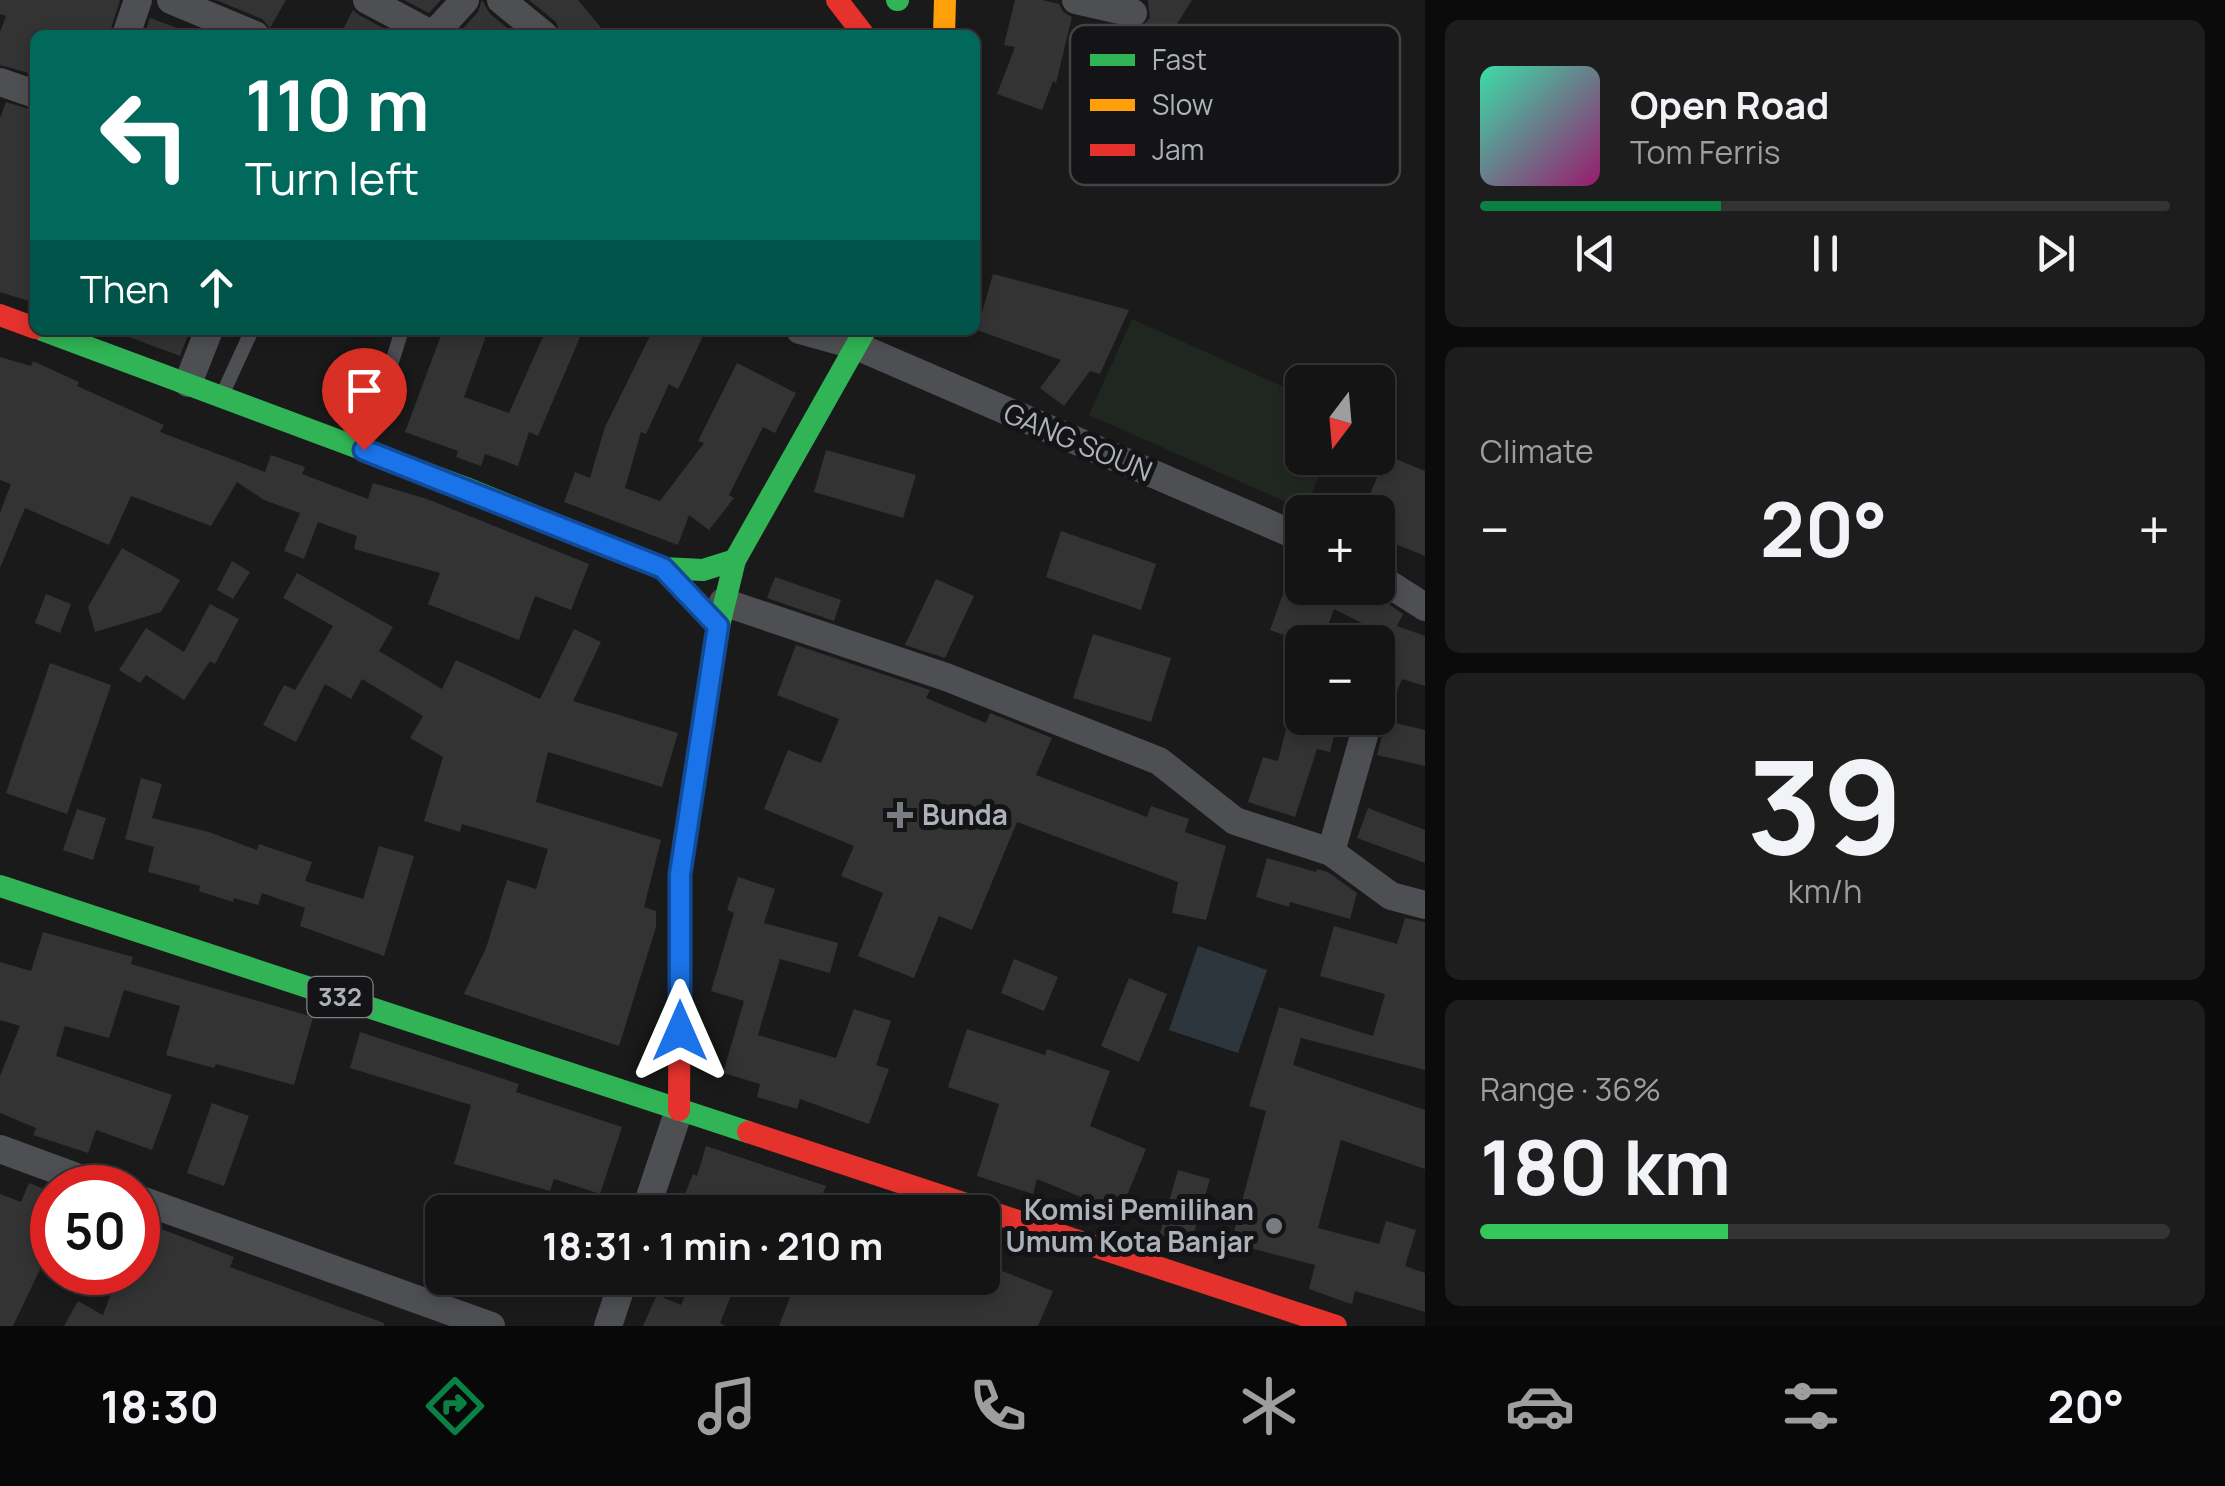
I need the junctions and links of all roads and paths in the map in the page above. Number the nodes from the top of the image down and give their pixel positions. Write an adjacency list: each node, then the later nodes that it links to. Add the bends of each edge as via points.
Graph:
1 (138, 0): 11 (street)
2 (367, 0): 13 (street)
3 (464, 0): 14 (street)
4 (502, 0): 15 (street)
5 (838, 0): 16 (main road)
6 (944, 0): 17 (main road)
7 (958, 0): 17 (main road)
8 (1076, 0): 10 (street)
9 (190, 3): 12 (street)
10 (1134, 13)
11 (128, 30)
12 (245, 30)
13 (424, 30)
14 (437, 30)
15 (538, 30)
16 (860, 30)
17 (944, 30)
18 (0, 82): 19 (street)
19 (30, 92)
20 (0, 316): 21 (main road)
21 (30, 326)
22 (55, 335): 27 (main road)
23 (206, 335): 27 (street)
24 (250, 335): 28 (lane)
25 (400, 335): 29 (lane)
26 (859, 338): 30 (street, GANG SOUN); 31 (main road)
27 (188, 383): 28 (main road)
28 (222, 396): 29 (main road)
29 (364, 450): 32 (main road)
30 (1285, 530)
31 (735, 560): 32 (main road, via 703,570); 35 (main road)
32 (663, 568): 35 (main road)
33 (1395, 587): 34 (street)
34 (1425, 606)
35 (709, 609): 37 (street, via 946,677 1159,761 1235,821); 40 (main road, via 680,874)
36 (1364, 735): 37 (street)
37 (1330, 852): 39 (street, via 1391,896)
38 (0, 886): 40 (main road, 332)
39 (1425, 906)
40 (679, 1110): 43 (street); 46 (main road, 332)
41 (0, 1149): 42 (street)
42 (43, 1165)
43 (651, 1195)
44 (160, 1207): 47 (street)
45 (618, 1295): 48 (street)
46 (1256, 1299): 49 (main road); 50 (main road, 332)
47 (490, 1326)
48 (608, 1326)
49 (1281, 1326)
50 (1336, 1326)

